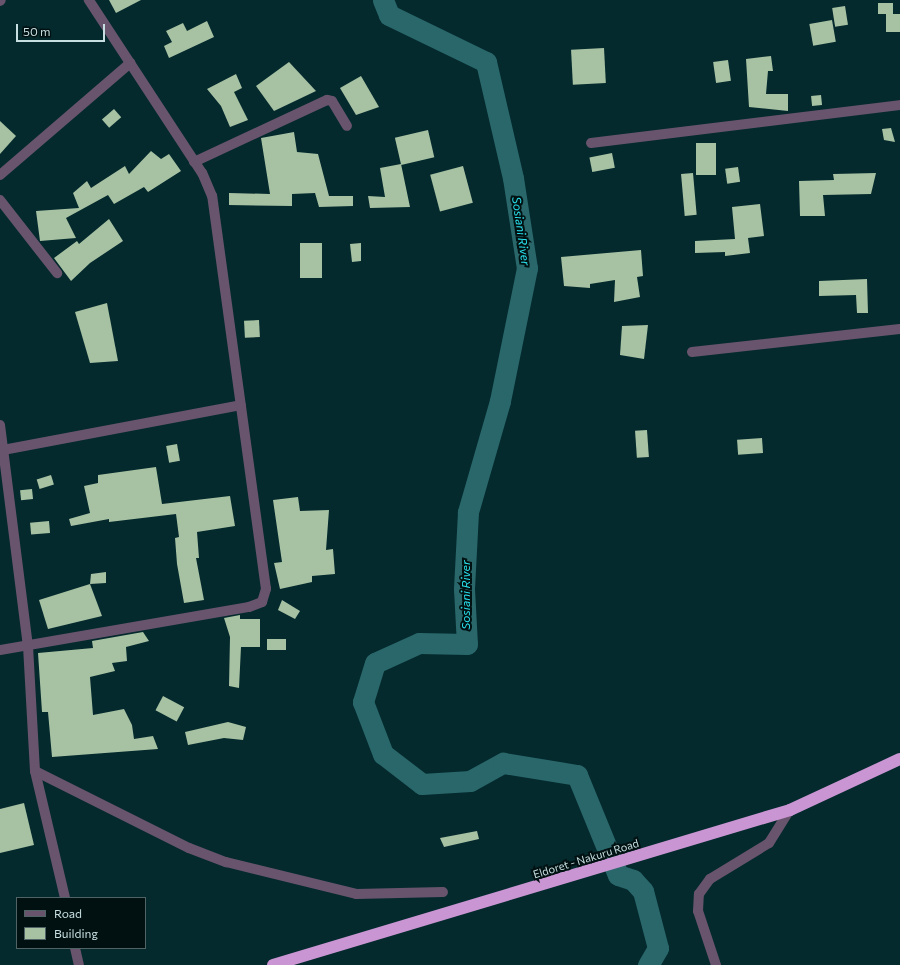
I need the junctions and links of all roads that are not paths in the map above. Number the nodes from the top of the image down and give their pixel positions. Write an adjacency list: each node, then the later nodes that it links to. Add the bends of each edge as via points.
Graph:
1 (89, 0): 2 (street)
2 (130, 62): 6 (street); 7 (street)
3 (900, 105): 5 (street)
4 (347, 126): 6 (street, via 332,101 328,100)
5 (591, 143)
6 (194, 162): 12 (street, via 212,196)
7 (0, 175)
8 (0, 200): 9 (street)
9 (57, 273)
10 (900, 329): 11 (street)
11 (692, 352)
12 (241, 405): 14 (street); 15 (street, via 266,584 262,602 249,608)
13 (0, 424): 14 (street)
14 (3, 450): 15 (street)
15 (28, 646): 16 (street); 18 (street)
16 (0, 650)
17 (900, 759): 19 (highway, Eldoret - Nakuru Road)
18 (35, 771): 20 (street, via 189,848 226,862 356,894); 21 (street)
19 (790, 810): 24 (highway, Eldoret - Nakuru Road); 25 (street, via 768,843 710,879 701,890 696,902)
20 (442, 892)
21 (65, 897)
22 (75, 949): 23 (street)
23 (79, 965)
24 (273, 965)
25 (716, 965)

